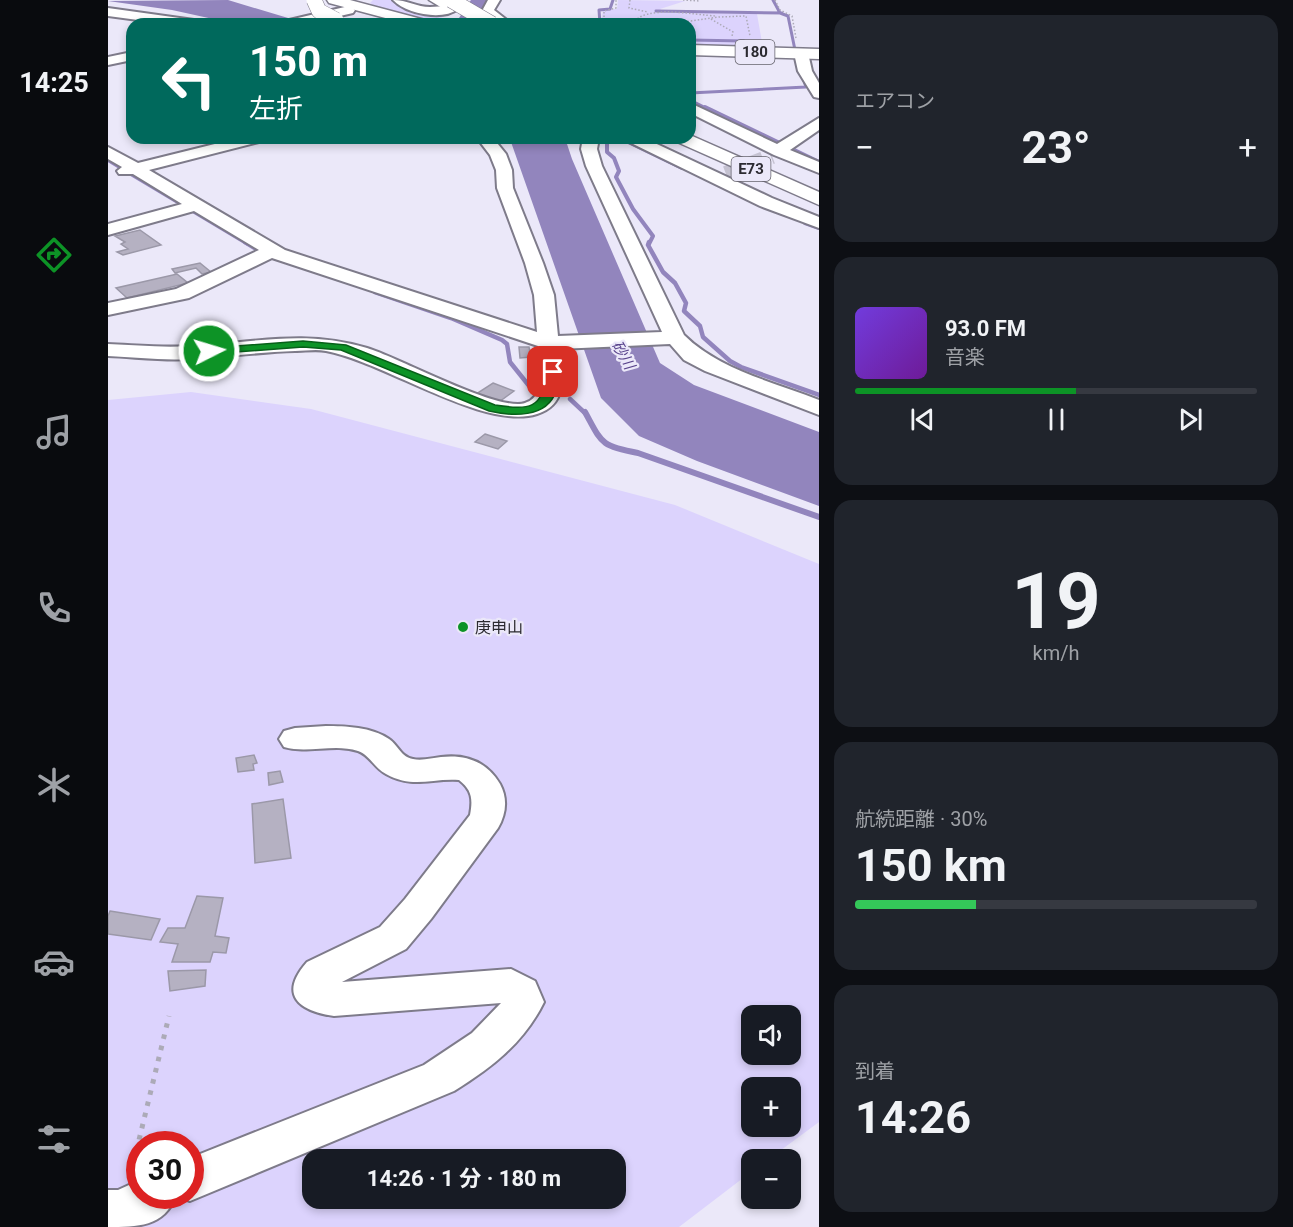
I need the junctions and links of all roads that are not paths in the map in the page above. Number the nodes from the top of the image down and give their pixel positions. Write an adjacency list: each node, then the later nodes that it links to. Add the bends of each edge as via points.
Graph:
1 (313, 0): 6 (highway); 10 (highway, bridge)
2 (334, 0): 6 (highway)
3 (399, 0): 5 (street, via 416,10)
4 (494, 0): 17 (street, via 488,10)
5 (446, 2): 14 (street); 15 (highway); 16 (highway, bridge)
6 (356, 8): 9 (street); 11 (highway); 12 (highway); 13 (highway)
7 (108, 12): 8 (street)
8 (151, 18)
9 (317, 18)
10 (326, 18)
11 (337, 18)
12 (383, 18)
13 (398, 18)
14 (438, 18)
15 (468, 18)
16 (479, 18)
17 (498, 18)
18 (798, 46): 19 (highway, 180); 20 (highway, 180); 23 (street)
19 (696, 50)
20 (819, 54)
21 (126, 57): 22 (street)
22 (108, 61)
23 (815, 90)
24 (696, 110): 32 (street)
25 (819, 123): 32 (street)
26 (696, 135): 37 (highway, E73)
27 (233, 144): 34 (street)
28 (490, 144): 45 (street, via 504,170 505,188 534,263)
29 (594, 144): 44 (street, via 594,166)
30 (646, 144): 40 (street)
31 (696, 144): 38 (highway, E73)
32 (779, 150): 35 (street)
33 (108, 152): 34 (street)
34 (135, 168): 36 (street); 39 (street)
35 (819, 168)
36 (108, 175)
37 (819, 189)
38 (819, 199)
39 (190, 206): 41 (street); 42 (street)
40 (819, 223)
41 (108, 230)
42 (273, 251): 43 (street, via 182,294); 45 (street)
43 (108, 309)
44 (670, 338): 45 (street); 47 (street, via 713,366)
45 (554, 343): 46 (street, via 550,392 534,409 514,411 493,408 361,353 324,344 169,353)
46 (108, 350)
47 (819, 408)
48 (295, 739): 49 (street, via 353,739 378,747 385,758 412,772 460,768 477,775 490,803 486,819 393,938 321,974 313,983 313,992 334,999 511,986 521,993 524,1002 492,1041 439,1077)
49 (204, 1174)

